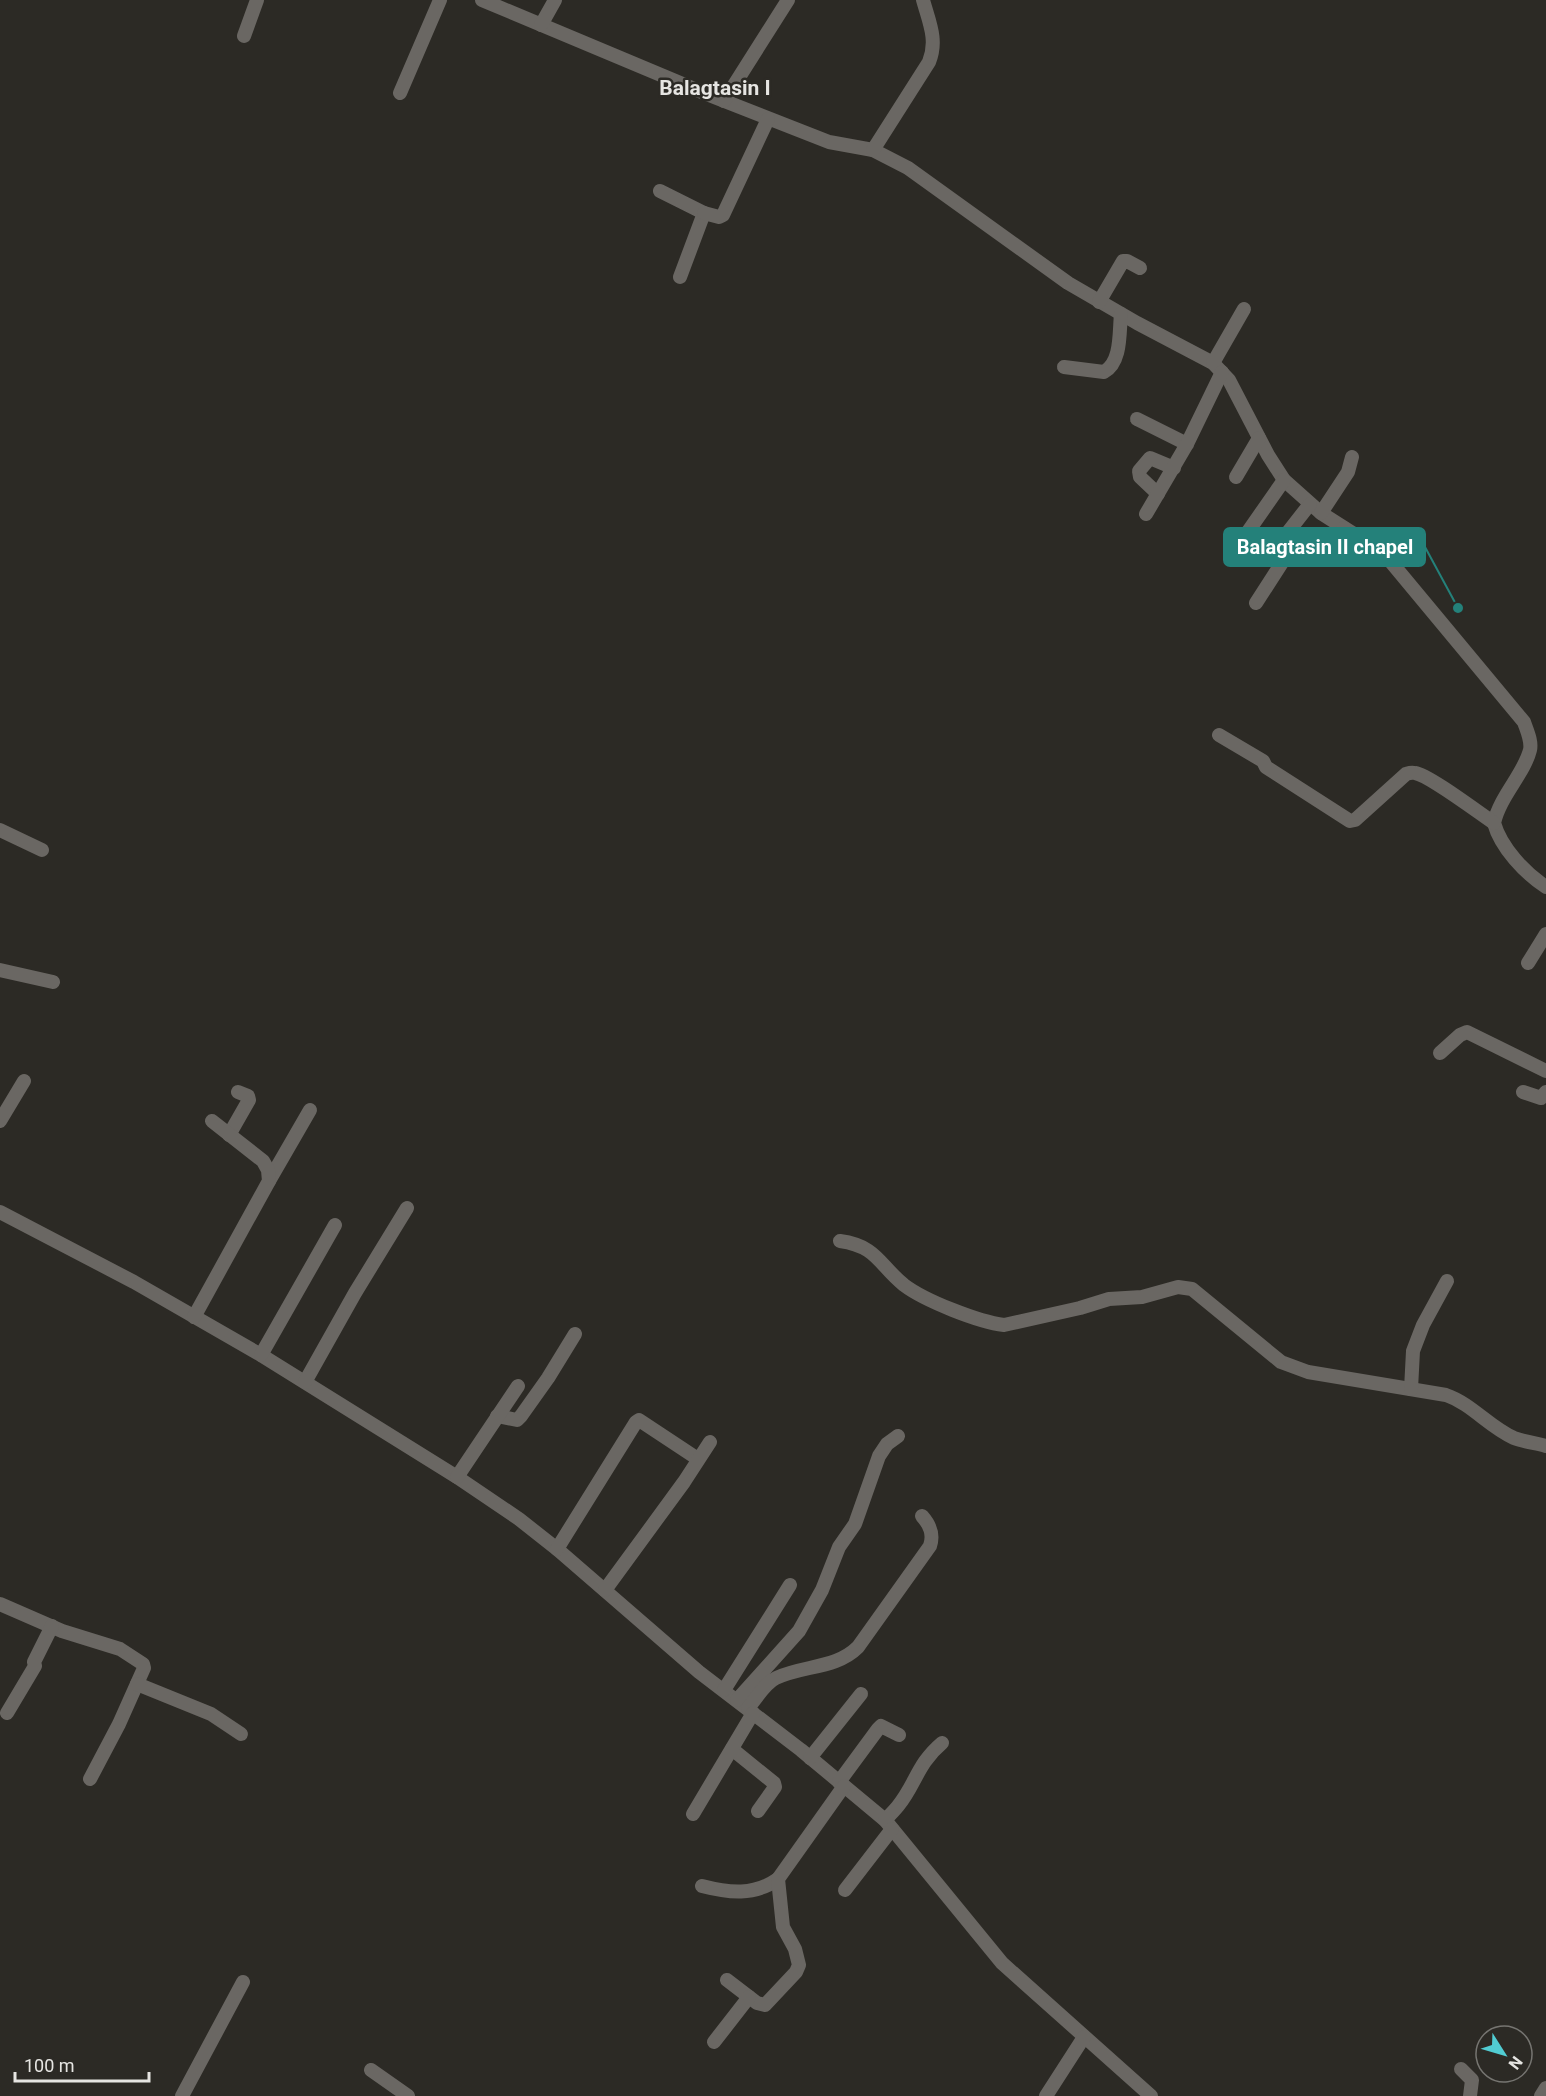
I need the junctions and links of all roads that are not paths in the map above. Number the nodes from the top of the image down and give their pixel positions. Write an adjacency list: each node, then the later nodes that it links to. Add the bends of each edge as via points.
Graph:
1 (257, 0): 9 (street)
2 (440, 0): 10 (street)
3 (482, 0): 7 (street)
4 (555, 0): 8 (street)
5 (788, 0): 11 (street)
6 (923, 0): 13 (street, via 933,34 933,53)
7 (506, 5): 8 (street)
8 (541, 25): 11 (street)
9 (244, 36)
10 (400, 93)
11 (724, 101): 12 (street)
12 (768, 118): 13 (street, via 829,142); 15 (street, via 723,215)
13 (873, 150): 18 (street, via 908,168)
14 (660, 191): 15 (street)
15 (704, 213): 17 (street)
16 (1140, 268): 18 (street, via 1123,261)
17 (680, 276)
18 (1099, 302): 20 (street)
19 (1244, 309): 22 (street)
20 (1121, 314): 21 (street, via 1117,355 1108,370); 22 (street)
21 (1064, 367)
22 (1217, 367): 24 (street, via 1229,380); 25 (street)
23 (1137, 419): 25 (street)
24 (1259, 438): 28 (street); 29 (street)
25 (1187, 444): 27 (street)
26 (1352, 457): 32 (street, via 1348,472)
27 (1174, 468): 30 (street); 30 (street, via 1150,458 1139,471 1140,477)
28 (1236, 477)
29 (1284, 480): 31 (street); 35 (street, via 1247,534)
30 (1158, 494): 33 (street)
31 (1310, 504): 32 (street); 37 (street, via 1281,541 1285,558)
32 (1321, 513): 34 (street)
33 (1146, 514)
34 (1344, 528): 36 (street); 39 (street, via 1401,572 1524,722 1531,749)
35 (1240, 538)
36 (1326, 554)
37 (1256, 603)
38 (1219, 735): 39 (street, via 1350,821 1411,772)
39 (1494, 823): 42 (street, via 1499,838 1516,859)
40 (0, 830): 41 (street)
41 (42, 850)
42 (1546, 887)
43 (1546, 934): 44 (street)
44 (1528, 963)
45 (0, 970): 46 (street)
46 (53, 982)
47 (1440, 1053): 48 (street, via 1467,1032)
48 (1546, 1071)
49 (24, 1081): 54 (street)
50 (238, 1092): 56 (street, via 249,1100)
51 (1523, 1092): 52 (street, via 1541,1098)
52 (1546, 1092)
53 (310, 1110): 57 (street)
54 (0, 1121)
55 (212, 1121): 56 (street)
56 (230, 1135): 57 (street, via 263,1161)
57 (269, 1180): 63 (street)
58 (407, 1208): 66 (street)
59 (0, 1212): 63 (street)
60 (335, 1225): 65 (street)
61 (840, 1241): 68 (street, via 855,1243 876,1255 914,1291 995,1324 1014,1324 1109,1299 1142,1297 1178,1287 1192,1289 1293,1368)
62 (1447, 1281): 68 (street, via 1413,1351)
63 (194, 1317): 65 (street)
64 (575, 1334): 69 (street, via 521,1416 517,1420)
65 (261, 1355): 66 (street)
66 (304, 1382): 74 (street)
67 (518, 1386): 69 (street)
68 (1411, 1389): 72 (street, via 1457,1398 1515,1438)
69 (498, 1416): 74 (street)
70 (898, 1436): 84 (street, via 882,1450 855,1524 839,1547 800,1631 771,1660)
71 (710, 1442): 73 (street)
72 (1546, 1446)
73 (698, 1459): 76 (street, via 639,1420); 78 (street)
74 (457, 1477): 76 (street)
75 (922, 1516): 84 (street, via 933,1538 930,1545 858,1647 834,1662 775,1678)
76 (557, 1549): 78 (street)
77 (790, 1585): 82 (street)
78 (605, 1590): 82 (street)
79 (0, 1604): 80 (street)
80 (52, 1626): 81 (street, via 141,1660 144,1668); 85 (street, via 35,1666)
81 (137, 1684): 86 (street, via 211,1714); 91 (street)
82 (724, 1690): 84 (street)
83 (861, 1694): 90 (street)
84 (746, 1707): 89 (street); 90 (street)
85 (7, 1713)
86 (241, 1734)
87 (899, 1735): 92 (street, via 881,1726)
88 (942, 1743): 95 (street, via 922,1764)
89 (732, 1749): 93 (street, via 774,1784); 94 (street)
90 (810, 1758): 92 (street)
91 (90, 1779)
92 (841, 1784): 95 (street); 96 (street)
93 (758, 1811)
94 (693, 1814)
95 (888, 1825): 98 (street); 102 (street, via 1002,1963)
96 (778, 1879): 97 (street, via 747,1892); 101 (street, via 783,1927 799,1965 765,2005)
97 (702, 1886)
98 (845, 1890)
99 (727, 1980): 101 (street)
100 (243, 1982): 107 (street)
101 (749, 1997): 103 (street)
102 (1084, 2037): 109 (street); 110 (street)
103 (714, 2042)
104 (1461, 2069): 111 (street, via 1472,2080)
105 (371, 2070): 108 (street)
106 (1546, 2088): 112 (street)
107 (182, 2096)
108 (408, 2096)
109 (1046, 2096)
110 (1151, 2096)
111 (1470, 2096)
112 (1541, 2096)

